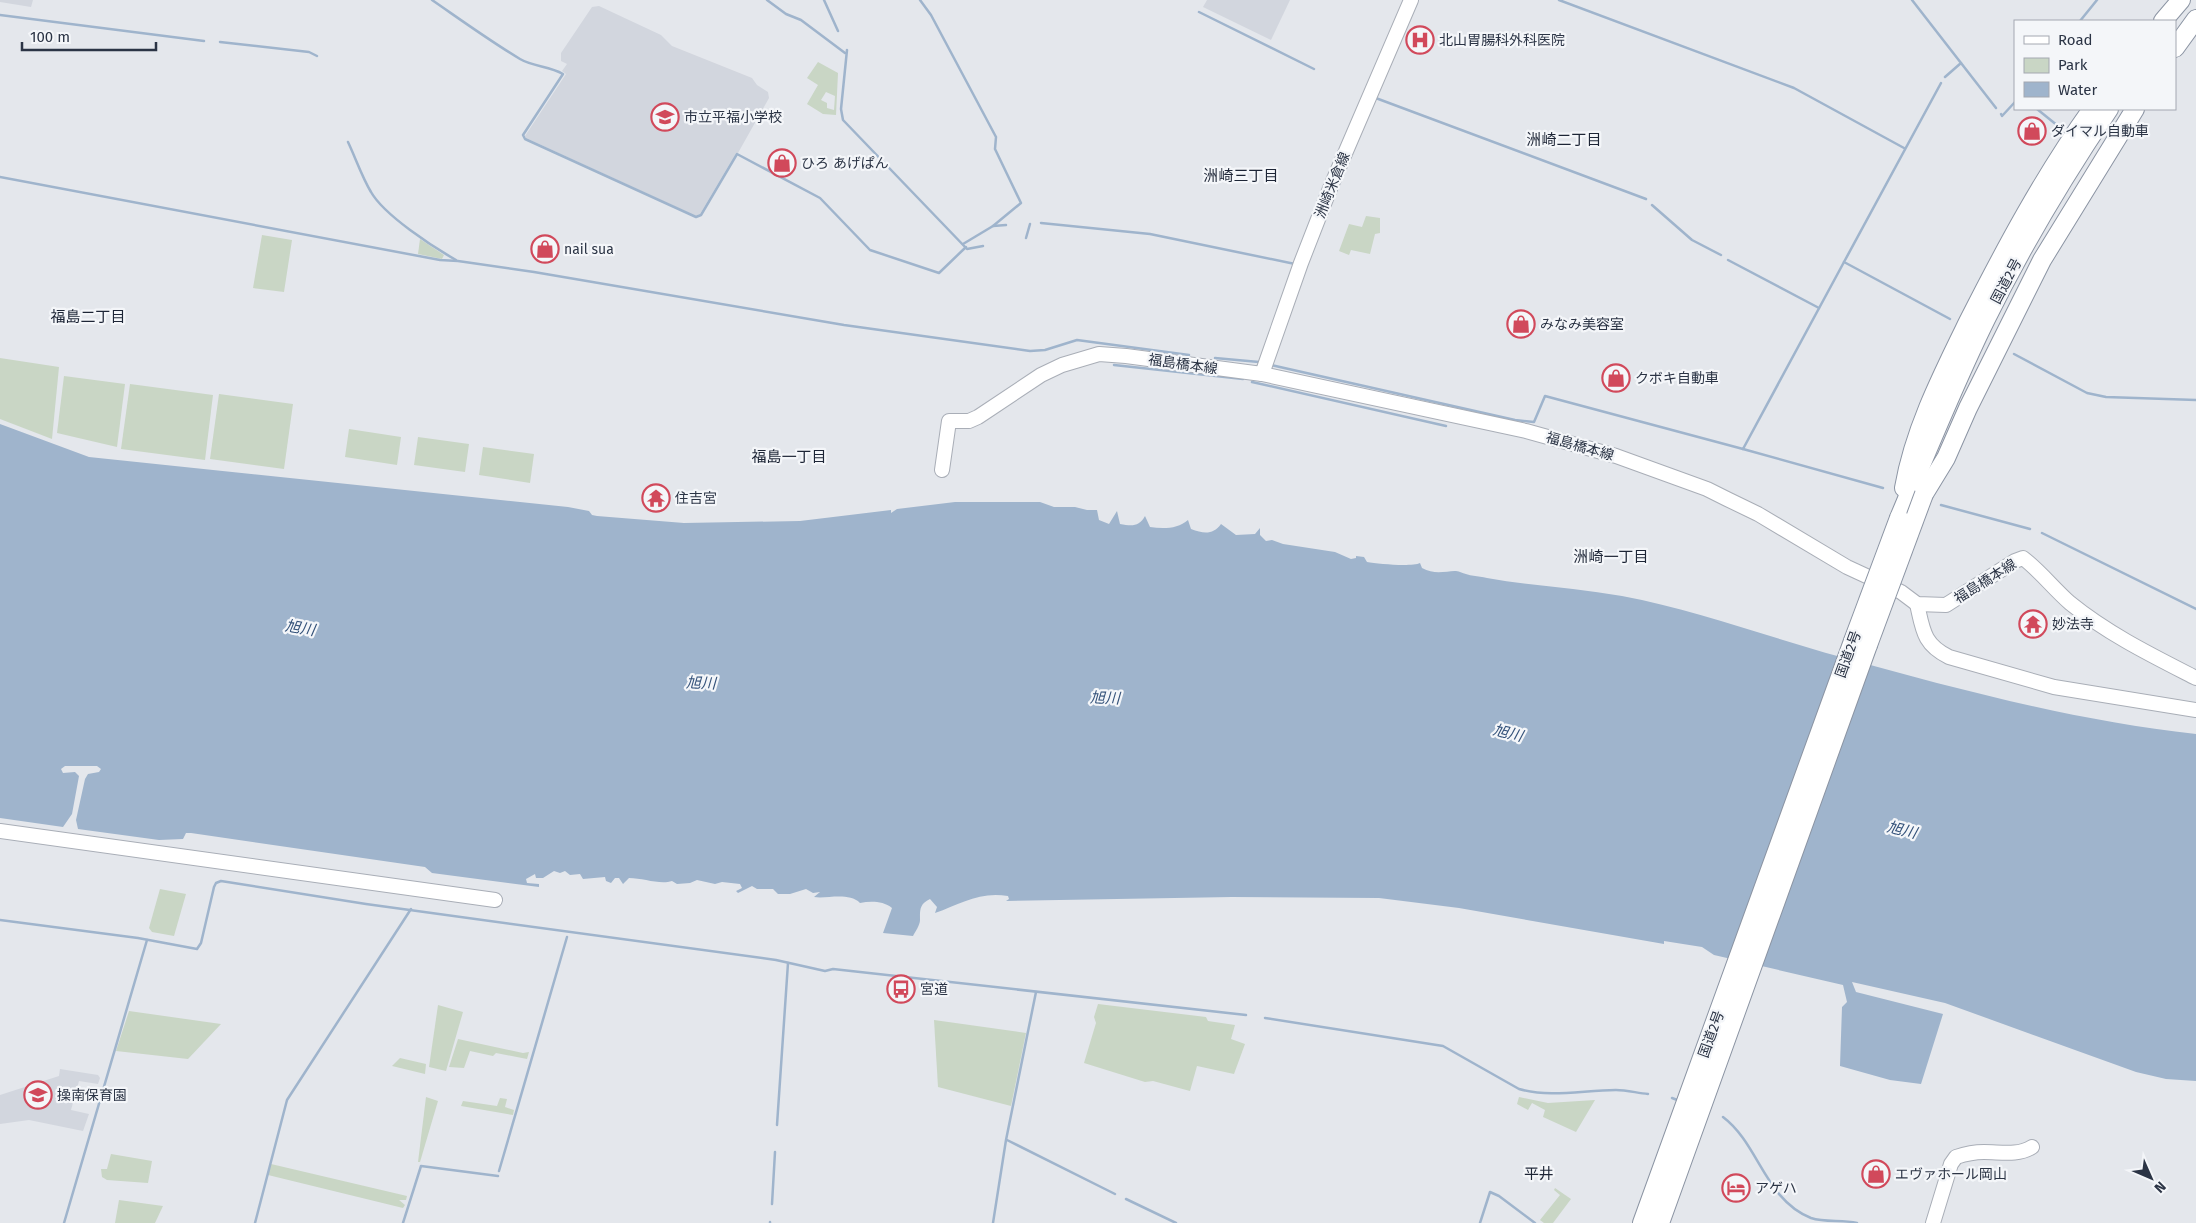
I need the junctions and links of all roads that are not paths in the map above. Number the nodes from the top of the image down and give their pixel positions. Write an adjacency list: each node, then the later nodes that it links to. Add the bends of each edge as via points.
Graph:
1 (1412, 0): 14 (main road, 洲崎米倉線, via 1331,186)
2 (2181, 0): 6 (highway)
3 (2190, 0): 7 (highway)
4 (2196, 10): 8 (highway)
5 (2196, 19): 9 (highway)
6 (2164, 20)
7 (2173, 20)
8 (2176, 36)
9 (2176, 47)
10 (2091, 110): 17 (highway, via 2023,218 1985,289 1928,410 1909,462)
11 (2108, 110): 17 (highway, 国道2号, via 2049,203 1994,303 1959,376)
12 (2122, 110): 16 (highway, 国道2号, via 2060,208 1997,323 1949,429)
13 (2134, 110): 16 (highway, via 2042,260 1946,458)
14 (1262, 374): 15 (main road, 福島橋本線, via 1126,356 1099,354 1083,358 1041,376 978,417 969,421 949,421); 18 (main road, 福島橋本線, via 1517,429 1616,456 1714,492)
15 (942, 470)
16 (1924, 494): 25 (highway, 国道2号, bridge)
17 (1899, 518): 24 (highway, 国道2号, bridge)
18 (1917, 604): 19 (main road, 福島橋本線, via 1946,605 2023,558 2094,621); 20 (main road, via 1928,643 1949,657 2054,687)
19 (2196, 678)
20 (2196, 710)
21 (0, 831): 22 (main road)
22 (494, 900)
23 (2032, 1147): 26 (main road, via 2016,1153 1983,1152 1956,1157)
24 (1642, 1223)
25 (1660, 1223)
26 (1932, 1223)

